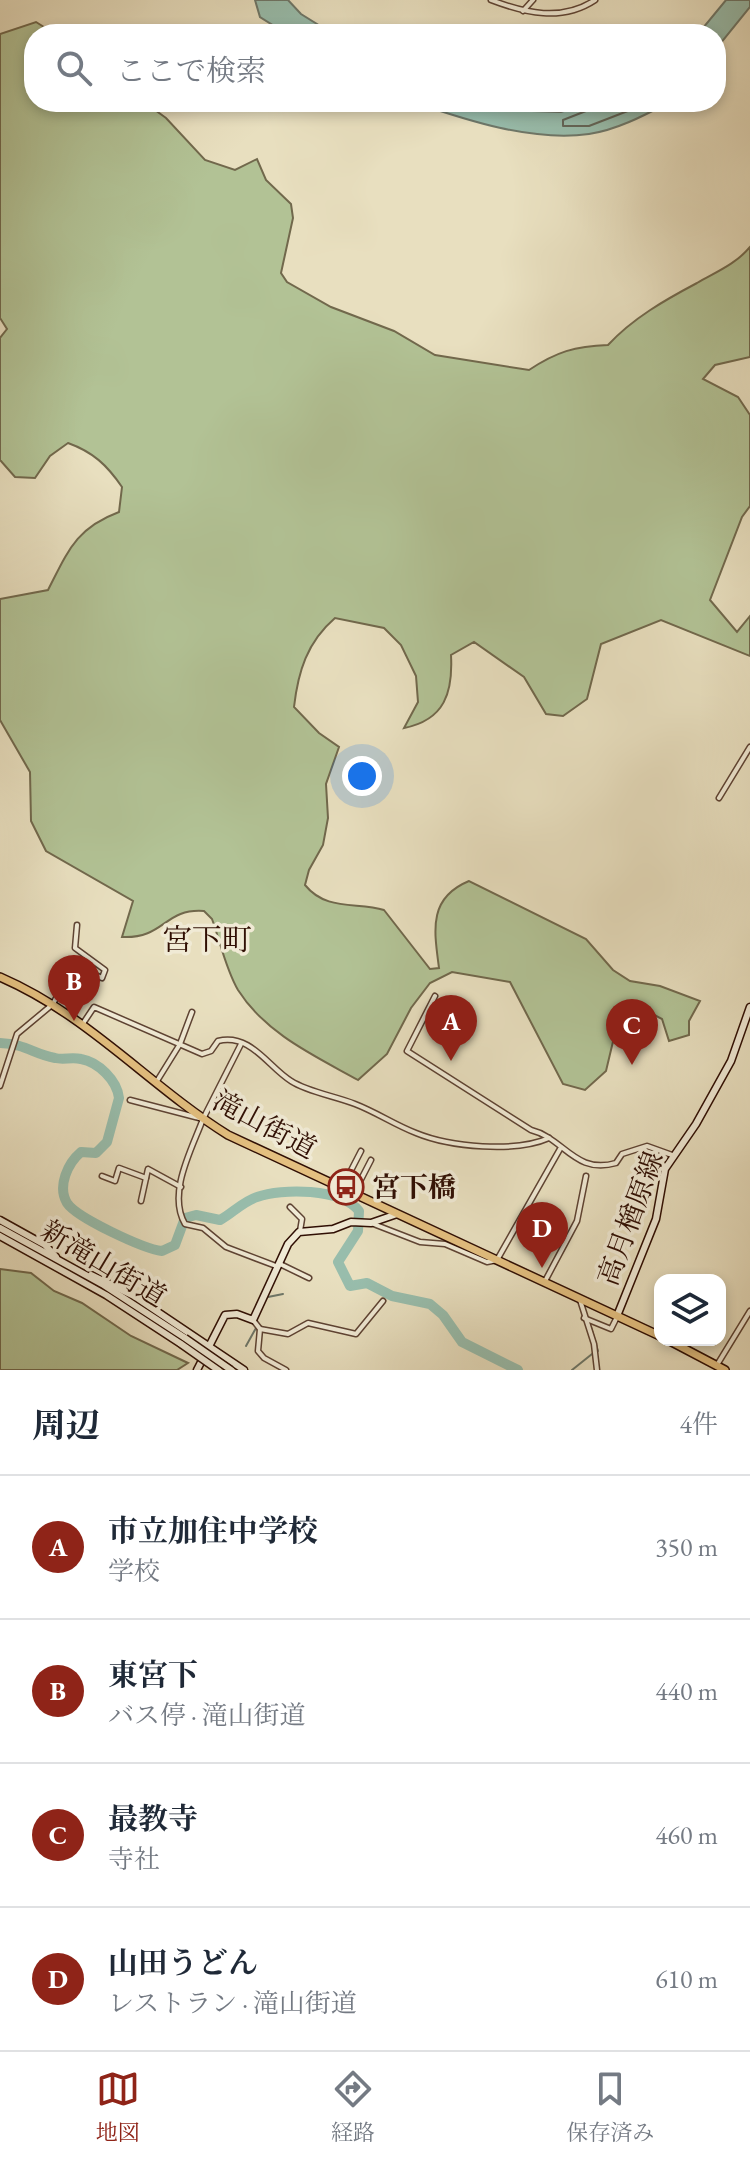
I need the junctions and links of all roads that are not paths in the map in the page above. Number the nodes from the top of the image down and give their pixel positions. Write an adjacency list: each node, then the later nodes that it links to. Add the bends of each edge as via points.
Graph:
1 (491, 0): 4 (street)
2 (533, 0): 4 (street)
3 (595, 0): 4 (street, via 561,13)
4 (523, 11)
5 (750, 747): 6 (street)
6 (719, 798)
7 (77, 925): 10 (street, via 75,948 105,970 102,978 73,965)
8 (0, 977): 10 (highway, 滝山街道)
9 (435, 996): 21 (street, via 407,1051)
10 (53, 1004): 13 (highway, 滝山街道); 16 (street, via 20,1030)
11 (750, 1007): 24 (main road, 高月楢原線, via 731,1061)
12 (192, 1012): 14 (street)
13 (84, 1022): 14 (street, via 94,1007); 17 (highway, 滝山街道)
14 (180, 1044): 15 (street, via 202,1054 223,1039); 17 (street)
15 (241, 1044): 20 (street); 21 (street, via 267,1057 291,1082 382,1114 416,1133 453,1144 535,1144)
16 (1, 1076): 18 (street)
17 (157, 1081): 20 (highway, 滝山街道)
18 (0, 1086)
19 (130, 1100): 20 (street)
20 (203, 1119): 29 (street); 30 (highway, 滝山街道)
21 (549, 1138): 22 (street)
22 (560, 1149): 24 (street, via 596,1167 647,1146); 41 (street)
23 (361, 1151): 30 (street)
24 (672, 1155): 49 (main road, 高月楢原線, via 656,1219)
25 (371, 1160): 31 (street)
26 (102, 1176): 28 (street, via 115,1181 119,1168)
27 (586, 1176): 45 (street, via 577,1221)
28 (146, 1178): 29 (street, via 148,1169); 32 (street)
29 (181, 1187): 42 (street, via 185,1224 203,1228 226,1247)
30 (342, 1188): 31 (highway, 滝山街道)
31 (354, 1194): 34 (highway, 滝山街道)
32 (141, 1201)
33 (290, 1207): 38 (street, via 302,1219)
34 (397, 1214): 36 (main road); 41 (highway, 滝山街道)
35 (0, 1220): 40 (main road, via 45,1245)
36 (363, 1222): 38 (main road); 41 (street, via 420,1242 445,1244 487,1262)
37 (0, 1228): 40 (main road, 新滝山街道)
38 (298, 1234): 42 (main road)
39 (0, 1236): 54 (main road, 新滝山街道)
40 (58, 1260): 43 (main road, 新滝山街道)
41 (497, 1260): 45 (highway, 滝山街道)
42 (280, 1266): 44 (street); 51 (main road)
43 (76, 1270): 54 (main road, 新滝山街道); 56 (main road, via 109,1281)
44 (309, 1278)
45 (544, 1283): 46 (highway, 滝山街道)
46 (580, 1300): 49 (highway, 滝山街道); 50 (street)
47 (383, 1301): 52 (street, via 356,1334 308,1323 288,1334)
48 (750, 1311): 57 (street)
49 (617, 1316): 50 (street, via 611,1329); 53 (highway, 滝山街道)
50 (584, 1318): 63 (street)
51 (253, 1320): 52 (street); 56 (main road, via 225,1315)
52 (260, 1329): 62 (street, via 258,1351)
53 (654, 1333)
54 (183, 1341): 59 (main road, bridge); 60 (main road, bridge)
55 (680, 1346): 57 (highway)
56 (209, 1347): 58 (main road); 61 (main road)
57 (717, 1365): 64 (highway)
58 (197, 1370)
59 (218, 1370)
60 (231, 1370)
61 (244, 1370)
62 (286, 1370)
63 (597, 1370)
64 (725, 1370)

